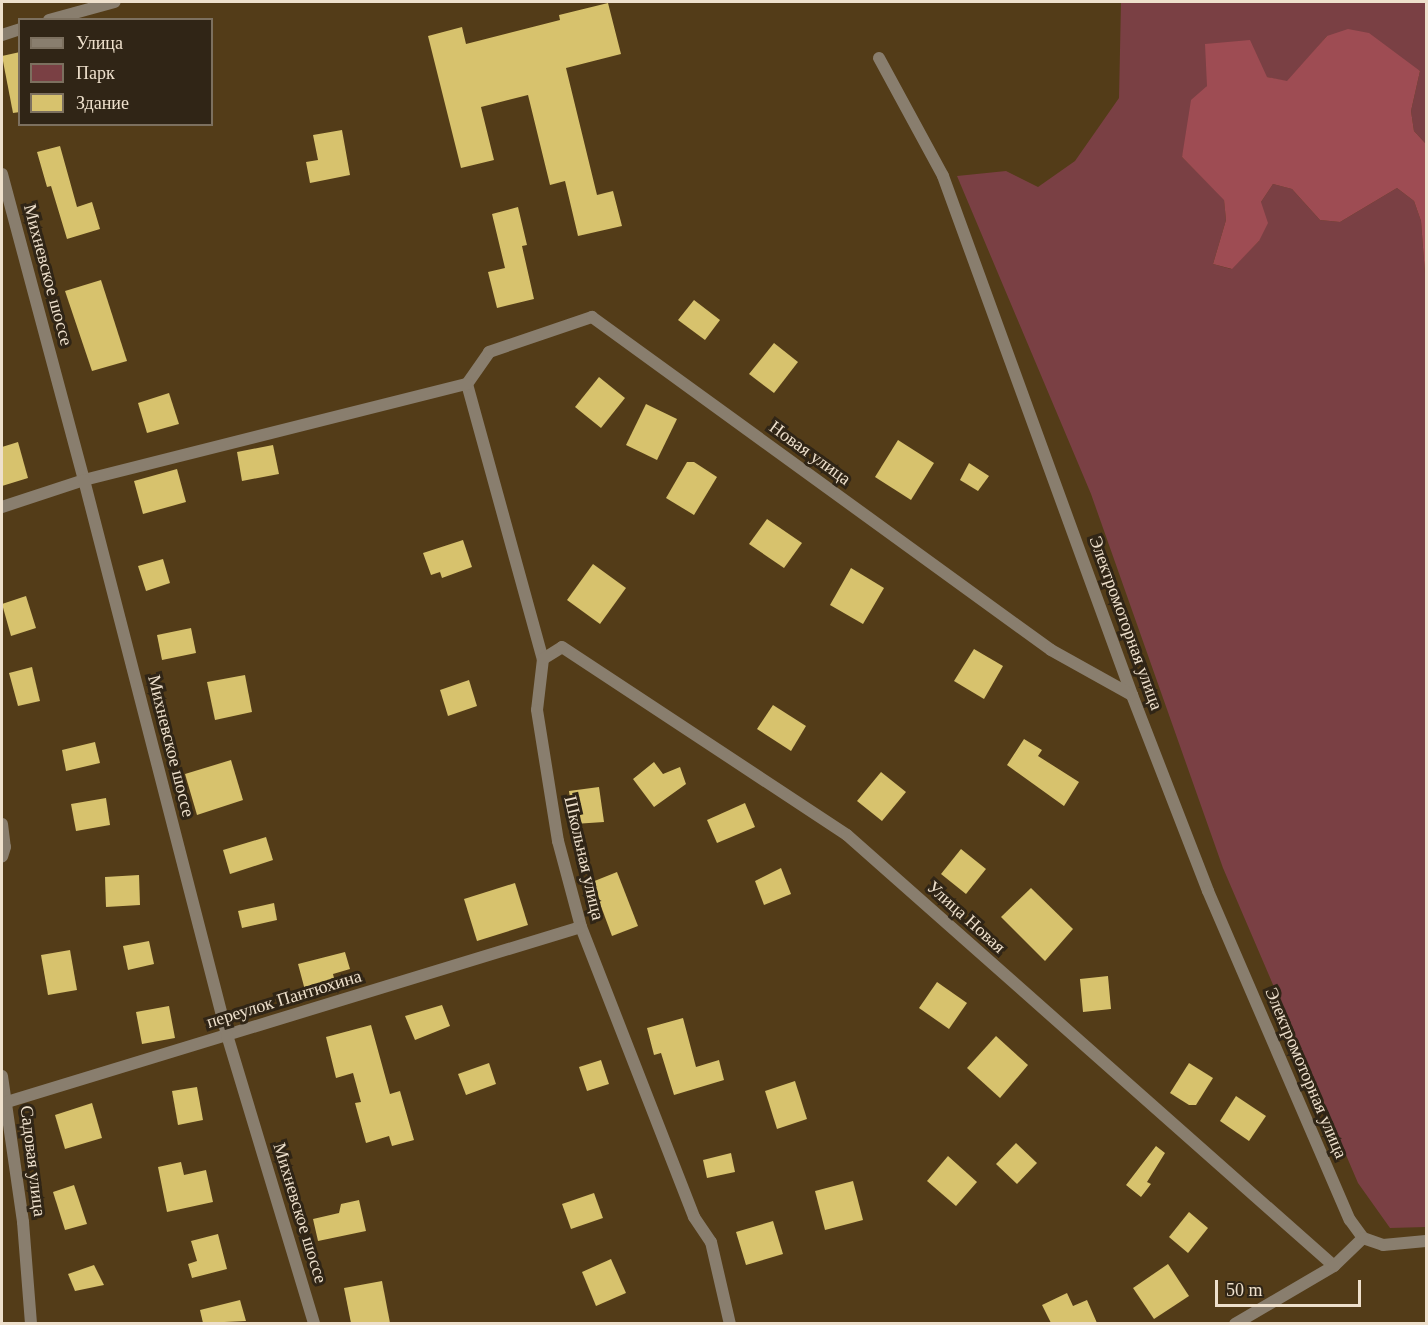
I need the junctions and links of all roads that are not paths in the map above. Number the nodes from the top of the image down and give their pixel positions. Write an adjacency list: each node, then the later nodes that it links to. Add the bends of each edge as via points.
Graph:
1 (115, 2): 2 (street)
2 (56, 18)
3 (18, 30): 4 (street)
4 (2, 34)
5 (879, 58): 11 (street, Электромоторная улица, via 943,176)
6 (2, 174): 8 (street, Михневское шоссе)
7 (467, 384): 8 (street); 10 (street, Школьная улица); 11 (street, Новая улица, via 489,351 592,317 1051,650)
8 (84, 480): 9 (street); 15 (street, Михневское шоссе)
9 (2, 507)
10 (543, 659): 14 (street, Школьная улица, via 537,710 558,841); 20 (street, Улица Новая, via 562,647 847,835)
11 (1132, 695): 18 (street, Электромоторная улица, via 1208,891 1341,1201)
12 (2, 824): 13 (street)
13 (2, 857)
14 (581, 927): 15 (street, переулок Пантюхина); 23 (street, Школьная улица, via 694,1217 711,1242)
15 (227, 1035): 17 (street, переулок Пантюхина); 22 (street, Михневское шоссе)
16 (2, 1076): 17 (street, Садовая улица)
17 (4, 1106): 21 (street, Садовая улица, via 23,1222)
18 (1363, 1238): 19 (street, via 1383,1245); 20 (street)
19 (1426, 1241)
20 (1334, 1266): 24 (street)
21 (31, 1323)
22 (314, 1323)
23 (730, 1323)
24 (1235, 1323)

